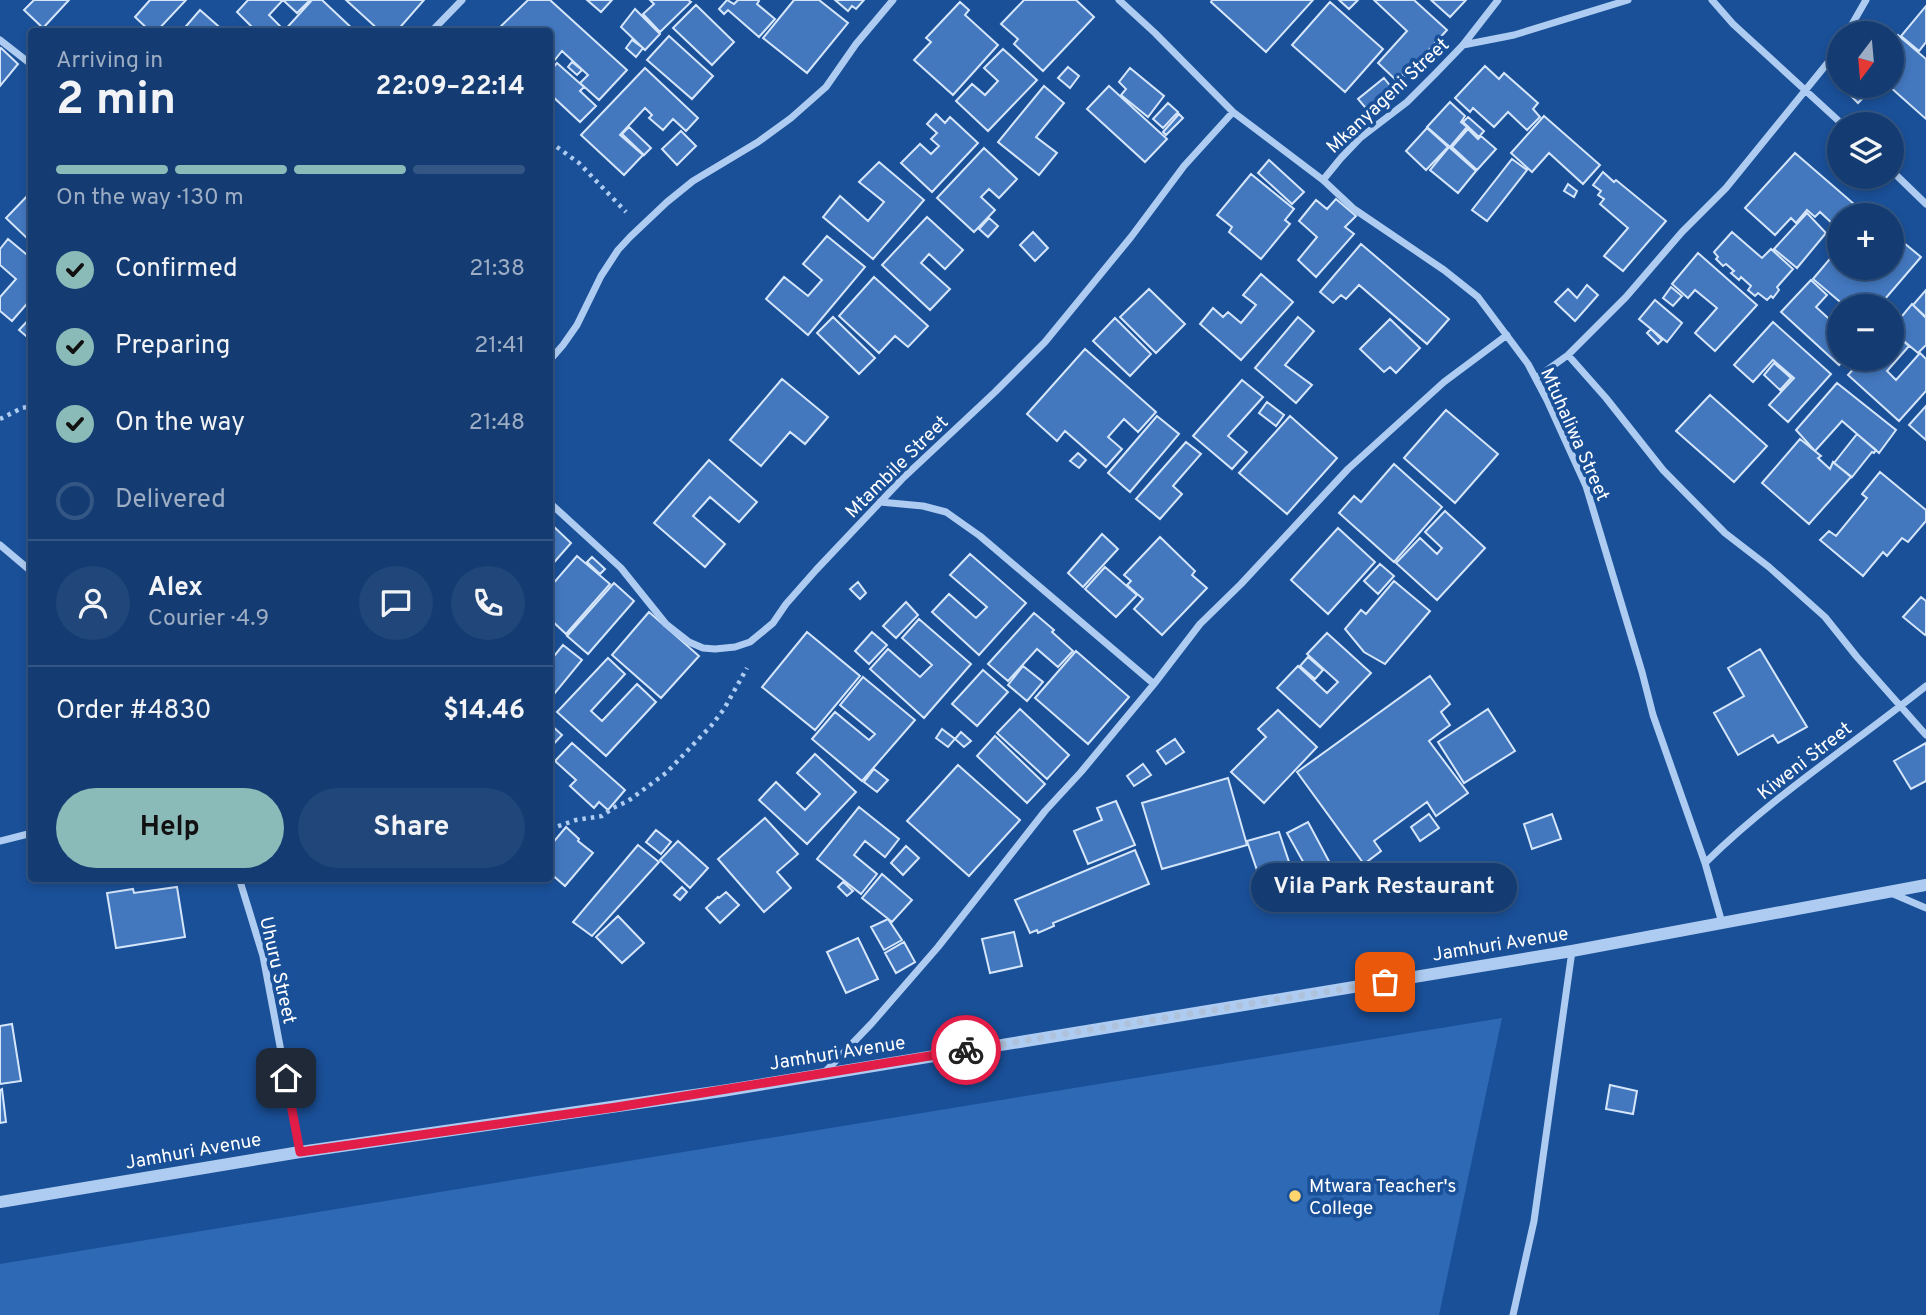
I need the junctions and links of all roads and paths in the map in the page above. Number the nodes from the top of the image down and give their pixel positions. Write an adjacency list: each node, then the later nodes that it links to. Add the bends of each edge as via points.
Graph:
1 (462, 0): 9 (street)
2 (893, 0): 21 (street, via 826,88 758,142 693,181)
3 (1119, 0): 15 (street, Mtuhaliwa Street)
4 (1498, 0): 11 (street, Mkanyageni Street)
5 (1628, 0): 11 (street, via 1514,35)
6 (1712, 0): 14 (street)
7 (1866, 0): 8 (street)
8 (1854, 21)
9 (436, 28)
10 (0, 40): 12 (street)
11 (1463, 45): 18 (street, Mkanyageni Street, via 1407,102 1360,138)
12 (28, 62)
13 (1827, 63): 14 (street)
14 (1805, 91): 16 (street); 23 (street, via 1726,188)
15 (1233, 112): 18 (street, Mtuhaliwa Street); 28 (street, Mtambile Street, via 1184,166 1045,342)
16 (1829, 112)
17 (553, 144): 21 (path, via 579,163)
18 (1324, 180): 22 (street, Mtuhaliwa Street, via 1354,209 1478,297)
19 (1904, 183): 20 (street)
20 (1926, 204)
21 (640, 227): 24 (street, via 618,250 577,325)
22 (1507, 335): 25 (street, Mtuhaliwa Street); 33 (street, via 1444,382 1348,469 1200,624)
23 (1569, 355): 25 (street); 35 (street, via 1663,470 1724,533 1825,617)
24 (553, 357)
25 (1536, 378): 40 (street, Mtuhaliwa Street, via 1586,486 1653,715)
26 (28, 407): 27 (path)
27 (0, 419)
28 (880, 502): 29 (street, Mtambile Street, via 773,623 750,642 715,649 689,642 666,624 621,568); 33 (street, via 946,512)
29 (553, 506)
30 (0, 545): 31 (street)
31 (28, 569)
32 (748, 666): 37 (path, via 711,726 666,773 602,816)
33 (1154, 684): 47 (street, via 1045,811 938,947)
34 (1926, 686): 35 (street, Kiweni Street)
35 (1902, 706): 36 (street); 40 (street, Kiweni Street, via 1757,816)
36 (1926, 734)
37 (553, 828)
38 (28, 834): 39 (street)
39 (0, 841)
40 (1705, 863): 45 (street, Mtuhaliwa Street)
41 (240, 882): 48 (street, Uhuru Street, via 263,956)
42 (1926, 885): 43 (street, Jamhuri Avenue)
43 (1889, 892): 44 (street); 45 (street, Jamhuri Avenue)
44 (1926, 908)
45 (1722, 923): 46 (street, Jamhuri Avenue)
46 (1572, 951): 47 (street, Jamhuri Avenue); 50 (street, via 1534,1221)
47 (824, 1073): 48 (street, Jamhuri Avenue)
48 (300, 1152): 49 (street, Jamhuri Avenue)
49 (0, 1202)
50 (1513, 1315)

